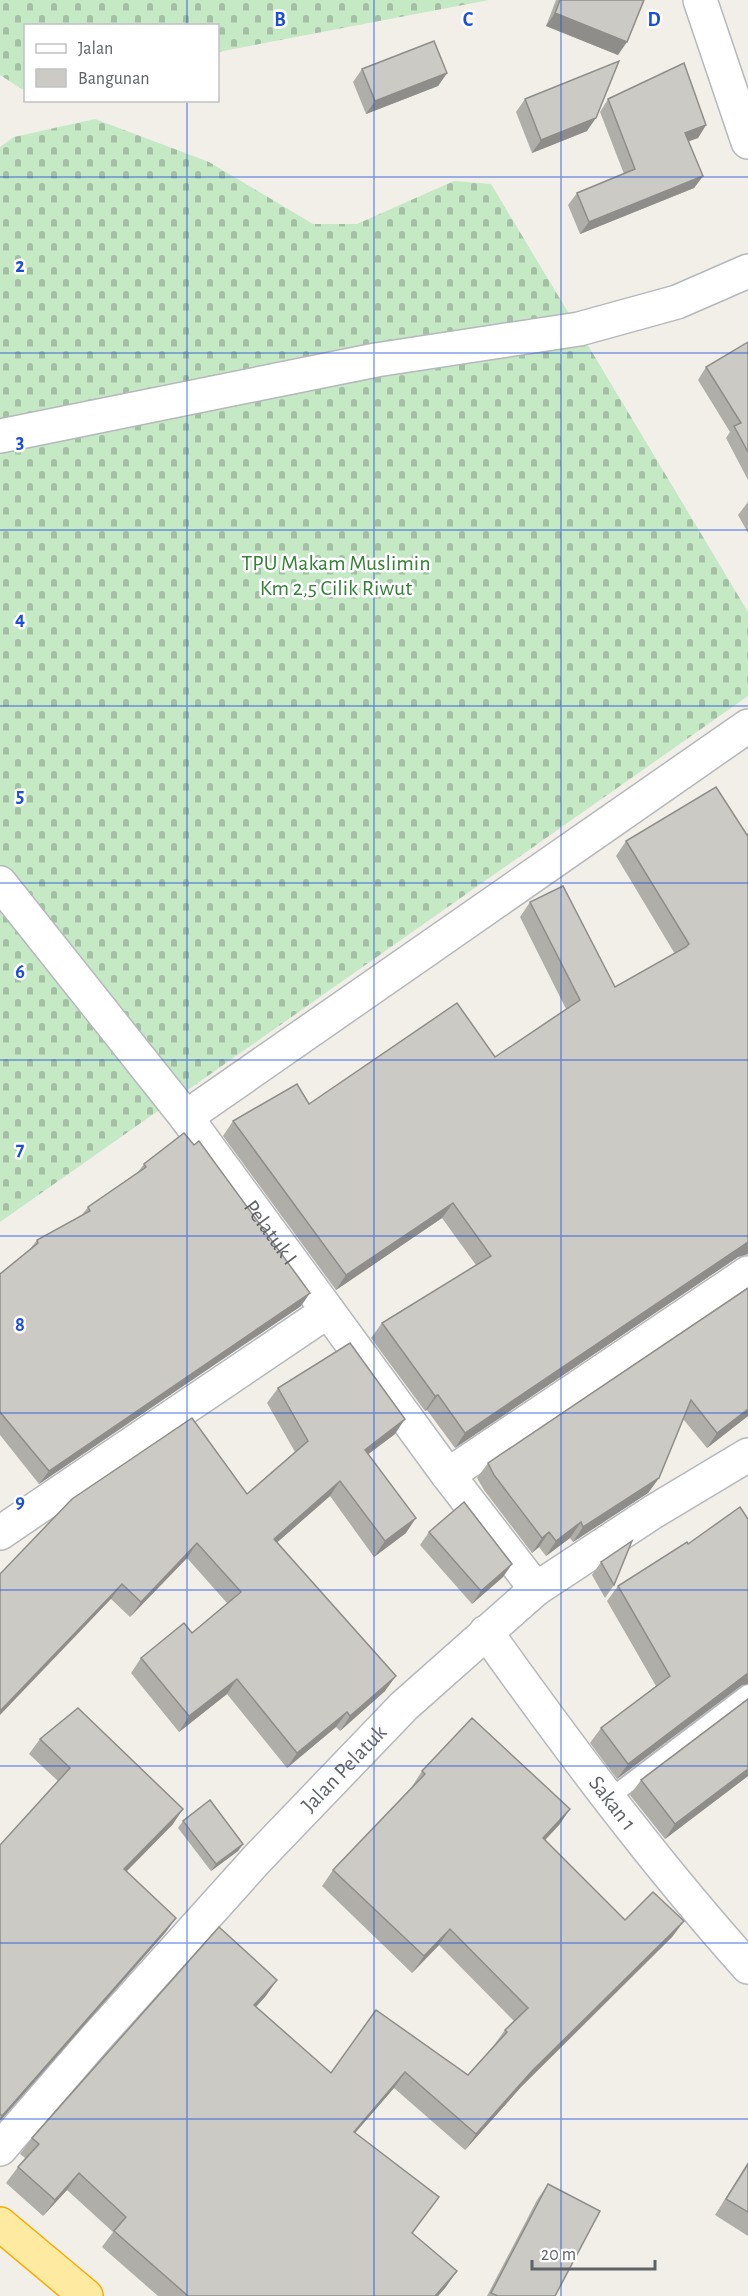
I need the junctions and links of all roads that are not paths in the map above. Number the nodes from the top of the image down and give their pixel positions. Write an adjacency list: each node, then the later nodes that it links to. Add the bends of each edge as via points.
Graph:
1 (700, 0): 2 (street)
2 (748, 142)
3 (748, 271): 4 (street, via 677,302 579,329 376,360)
4 (0, 436)
5 (748, 726): 7 (street)
6 (0, 883): 7 (street, Pelatuk I)
7 (186, 1117): 9 (street, Pelatuk I)
8 (748, 1273): 11 (street)
9 (328, 1311): 11 (street, Pelatuk I); 12 (street)
10 (748, 1455): 13 (street, Jalan Pelatuk)
11 (448, 1475): 13 (street, Pelatuk I)
12 (0, 1533)
13 (536, 1589): 14 (street, Jalan Pelatuk)
14 (486, 1632): 16 (street, Sakan 1); 18 (street, Jalan Pelatuk, via 404,1706 327,1784)
15 (748, 1694): 16 (lane)
16 (608, 1799): 17 (street, Sakan 1)
17 (748, 1967)
18 (0, 2149)
19 (0, 2224): 20 (highway)
20 (86, 2296)

